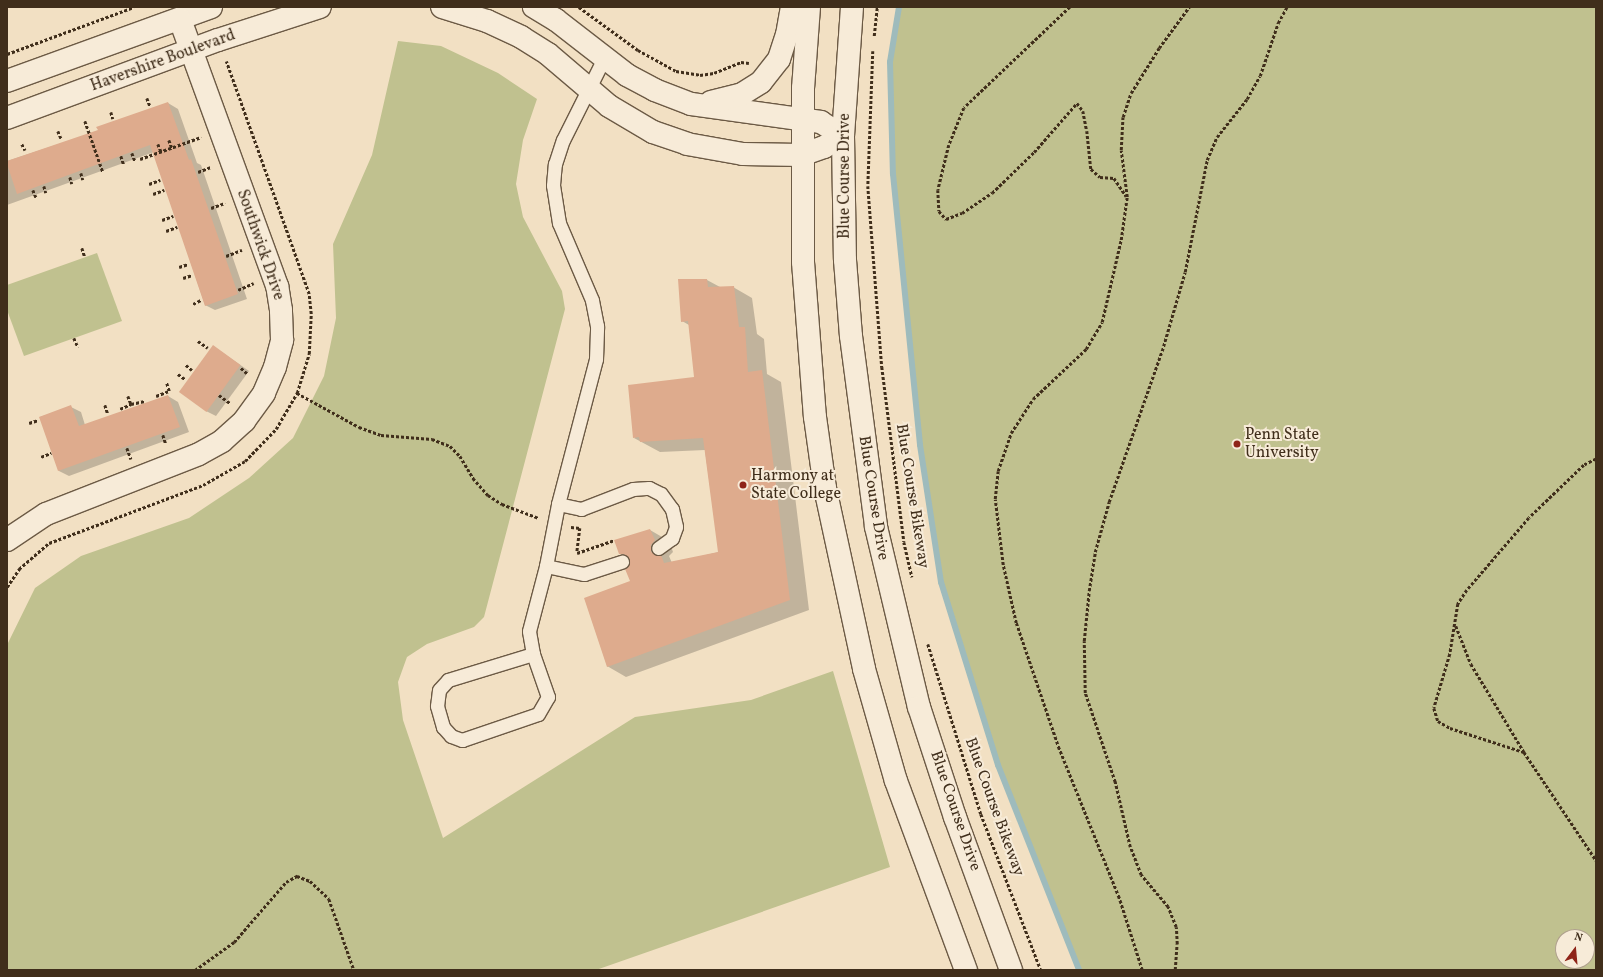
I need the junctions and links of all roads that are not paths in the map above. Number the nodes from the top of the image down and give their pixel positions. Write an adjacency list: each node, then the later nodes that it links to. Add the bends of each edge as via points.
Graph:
1 (211, 7): 8 (street, Havershire Boulevard)
2 (320, 7): 9 (street, Havershire Boulevard)
3 (442, 7): 12 (street, via 487,21 521,36)
4 (534, 7): 10 (street, via 556,20)
5 (792, 7): 13 (street, via 788,35 779,59 761,82 742,94 718,102)
6 (809, 7): 15 (street)
7 (852, 7): 16 (street, Blue Course Drive)
8 (180, 19): 9 (street, Southwick Drive); 11 (street, Havershire Boulevard)
9 (192, 50): 14 (street, Havershire Boulevard); 19 (street, Southwick Drive, via 277,286 282,340 276,367 264,393 244,421 222,441 199,454 46,514)
10 (604, 58): 12 (lane); 13 (street, via 627,75 655,90)
11 (7, 81)
12 (590, 88): 17 (street, via 609,106 635,122 687,144 743,154); 18 (lane, via 563,140 555,164 553,185 559,223 592,300 597,326 596,359)
13 (692, 104): 15 (street)
14 (7, 118)
15 (802, 119): 16 (street, via 821,122); 17 (street)
16 (843, 136): 17 (street, via 824,147); 25 (street, Blue Course Drive, via 845,260 851,336 876,527 919,707 955,817)
17 (801, 155): 24 (street, via 807,338 815,417 836,540 864,669 896,781)
18 (558, 504): 20 (lane, via 581,509 633,489 648,488 661,494 672,509 676,527 672,538); 22 (lane)
19 (7, 540)
20 (658, 548)
21 (622, 562): 22 (lane, via 584,574)
22 (546, 566): 23 (lane, via 529,631)
23 (533, 654): 23 (lane, via 448,680 439,690 437,706 443,727 451,736 462,740 538,714 548,697)
24 (966, 970)
25 (1011, 970)

